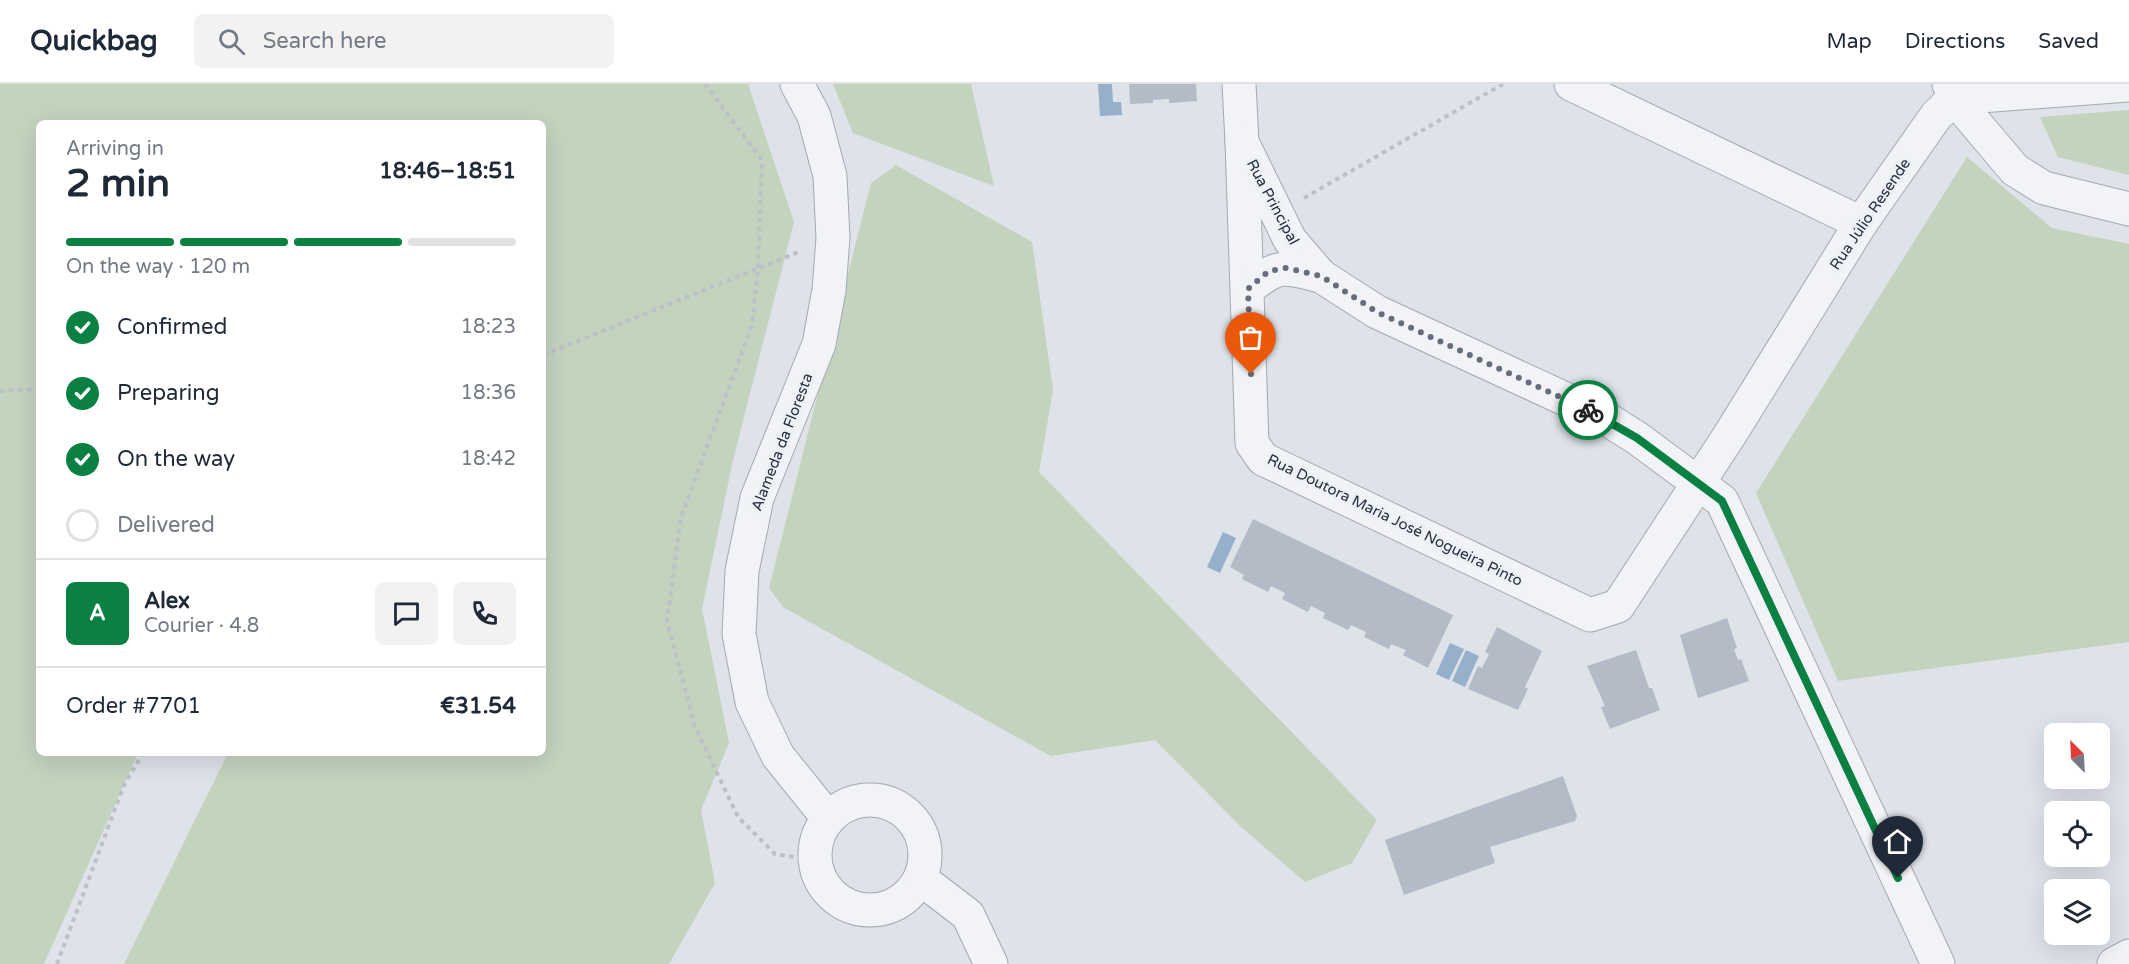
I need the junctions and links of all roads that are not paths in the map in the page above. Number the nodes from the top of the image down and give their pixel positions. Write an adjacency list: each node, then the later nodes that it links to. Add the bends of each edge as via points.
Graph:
1 (797, 84): 12 (street, Alameda da Floresta, via 814,116 830,176 833,238 829,290 819,344 758,498 742,571 739,634 752,702 778,756)
2 (1239, 84): 6 (street, Rua Principal)
3 (1571, 84): 8 (street)
4 (2129, 85): 5 (street)
5 (1952, 91): 7 (street, via 2015,170 2044,188); 8 (street, Rua Júlio Resende)
6 (1242, 142): 9 (street, Rua Principal, via 1290,240); 10 (street, Rua Doutora Maria José Nogueira Pinto)
7 (2129, 209)
8 (1861, 223): 11 (street, Rua Júlio Resende)
9 (1321, 276): 10 (street, via 1286,268 1269,271); 11 (street, Rua Principal, via 1377,312 1602,417)
10 (1248, 289): 11 (street, Rua Doutora Maria José Nogueira Pinto, via 1252,443 1263,459 1590,615 1618,606)
11 (1698, 483): 16 (street, Rua Principal, via 1722,501)
12 (828, 818): 13 (street, via 846,805 868,799 891,803 910,816 922,834 927,857); 13 (street, via 817,838 814,860 821,882 835,899 853,909 893,907 910,895)
13 (921, 879): 15 (street, via 968,915)
14 (2129, 956): 17 (street)
15 (992, 964)
16 (1938, 964)
17 (2114, 964)

